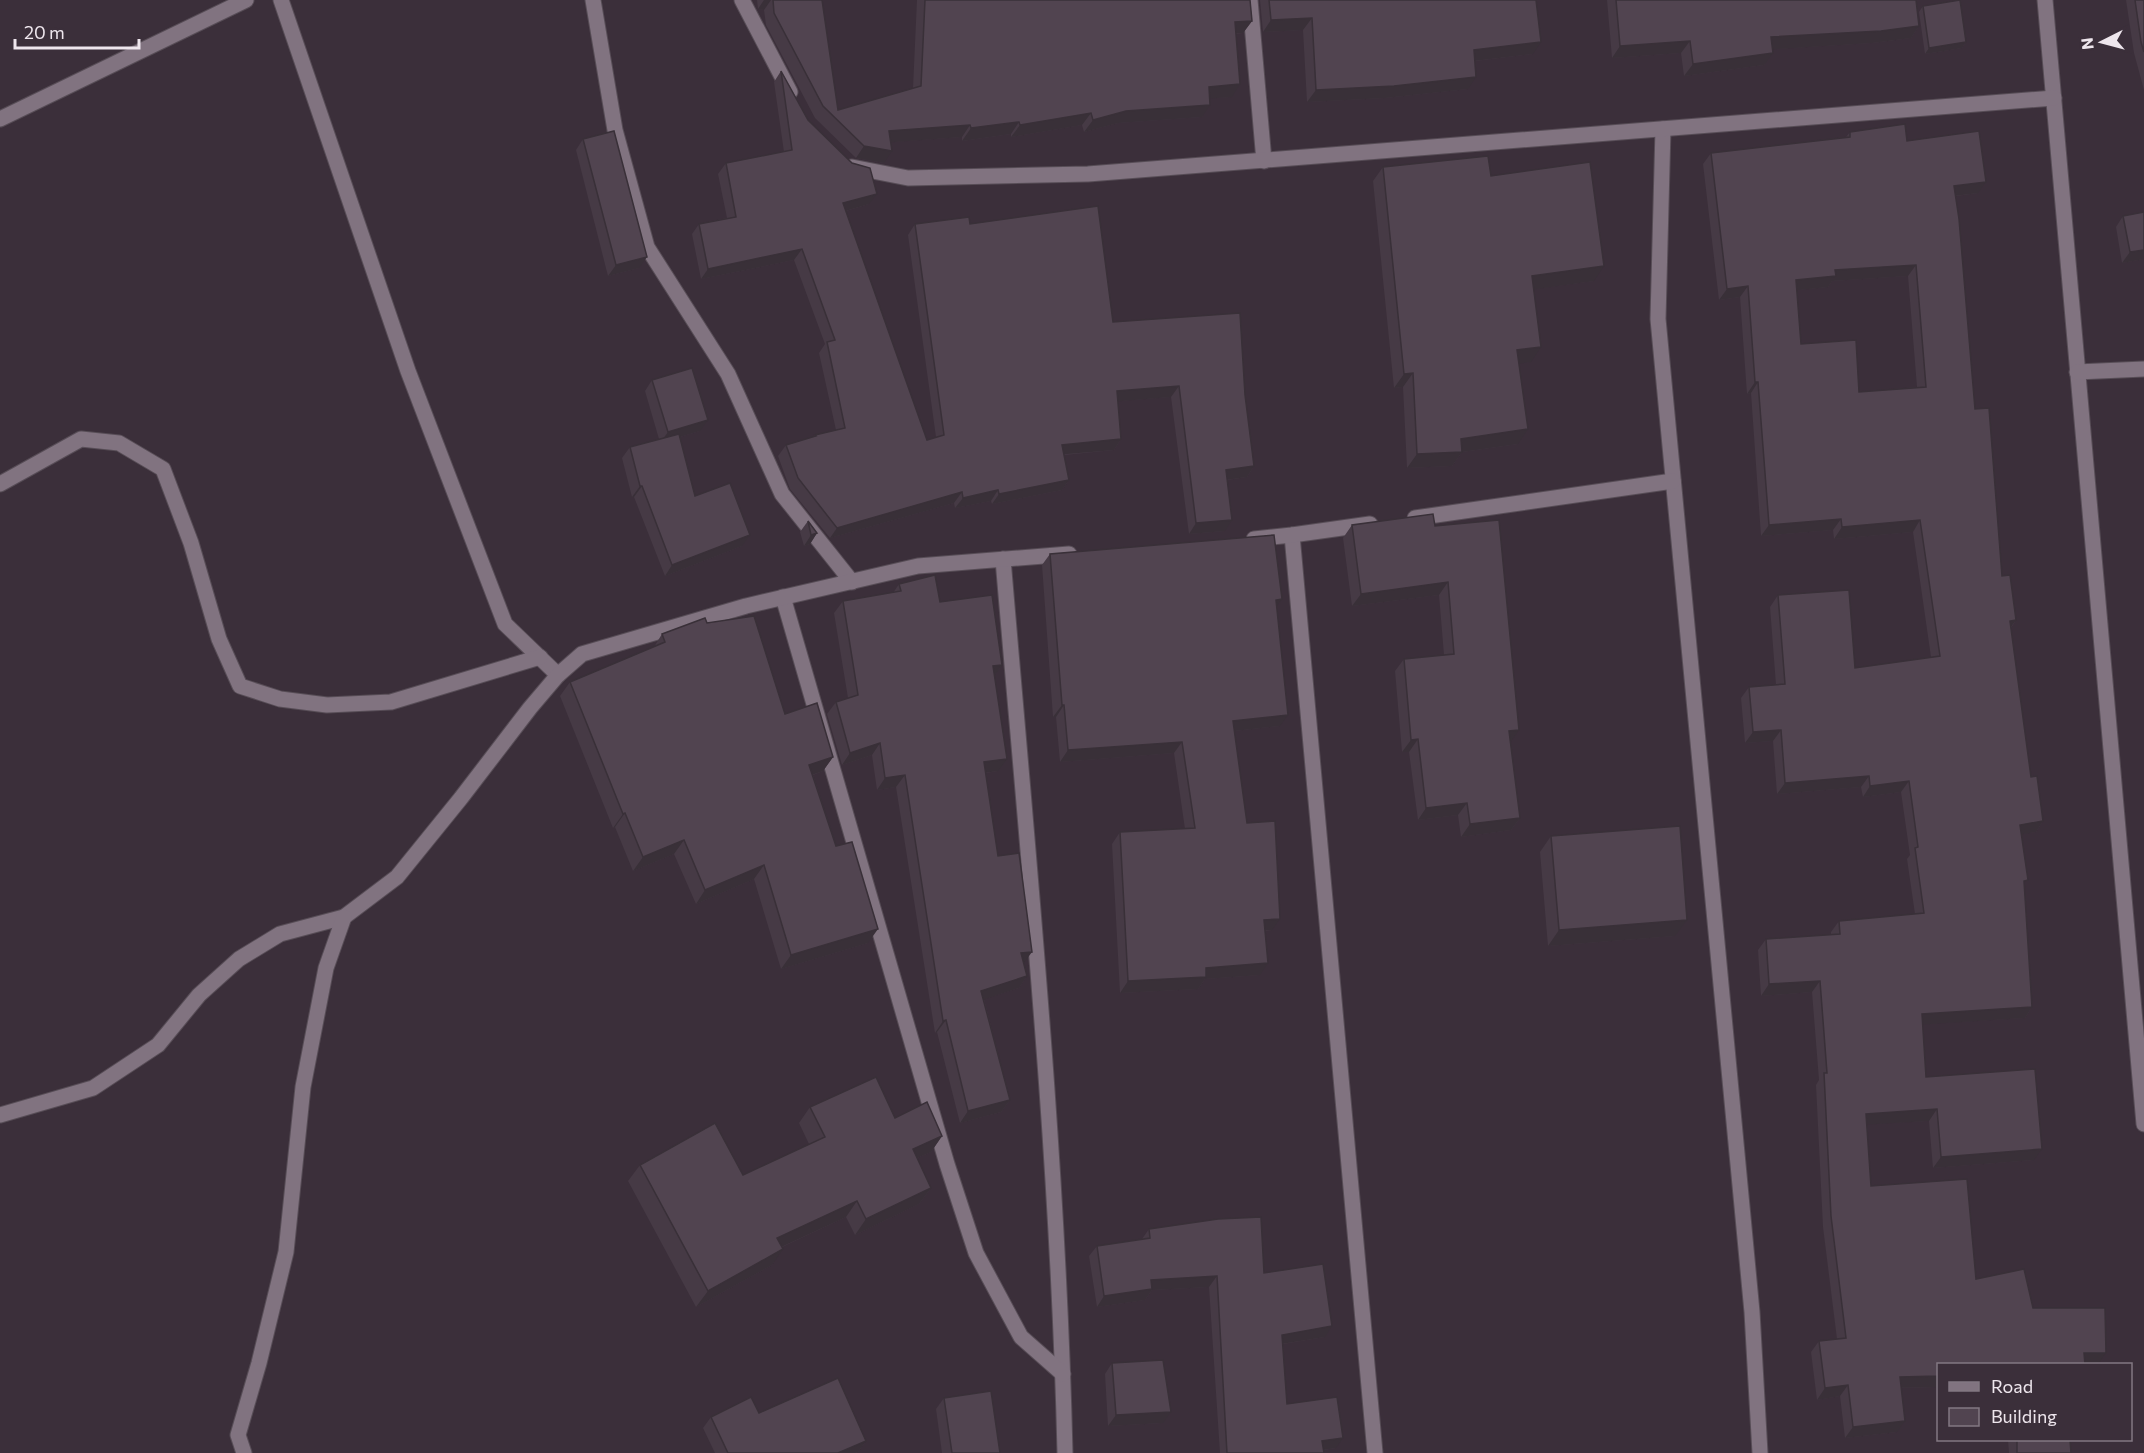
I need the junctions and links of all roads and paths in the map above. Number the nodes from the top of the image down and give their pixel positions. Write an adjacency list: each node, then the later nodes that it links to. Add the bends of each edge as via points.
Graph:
1 (246, 0): 9 (street)
2 (281, 0): 23 (street, via 408,371 505,624)
3 (593, 0): 21 (street, via 615,130 647,247 728,374 782,494)
4 (741, 0): 8 (street)
5 (1250, 0): 12 (street)
6 (2045, 0): 7 (street)
7 (2054, 98): 10 (street); 14 (street)
8 (796, 104)
9 (0, 119)
10 (1663, 129): 12 (street); 15 (street, via 1658,319)
11 (843, 160): 12 (street, via 851,167 908,178 1088,174)
12 (1264, 161)
13 (2144, 369): 14 (street)
14 (2078, 372): 27 (street)
15 (1673, 481): 17 (street); 32 (street, via 1751,1300)
16 (0, 484): 23 (street, via 81,439 119,443 163,469 191,543 219,639 240,686 280,699 327,705 391,702)
17 (1292, 536): 18 (street); 31 (street)
18 (1234, 540)
19 (1084, 552): 20 (street)
20 (1003, 559): 21 (street, via 918,566); 28 (street, via 1042,1015)
21 (852, 582): 22 (street)
22 (783, 597): 24 (street, via 582,654); 28 (street, via 976,1253 1021,1337)
23 (540, 657): 24 (street)
24 (558, 675): 25 (street, via 397,877)
25 (344, 917): 26 (street, via 280,934 239,959 199,995 158,1045 93,1088); 29 (street, via 326,968 303,1087 286,1252 238,1435)
26 (0, 1115)
27 (2144, 1124)
28 (1063, 1374): 30 (street)
29 (244, 1453)
30 (1065, 1453)
31 (1375, 1453)
32 (1760, 1453)

